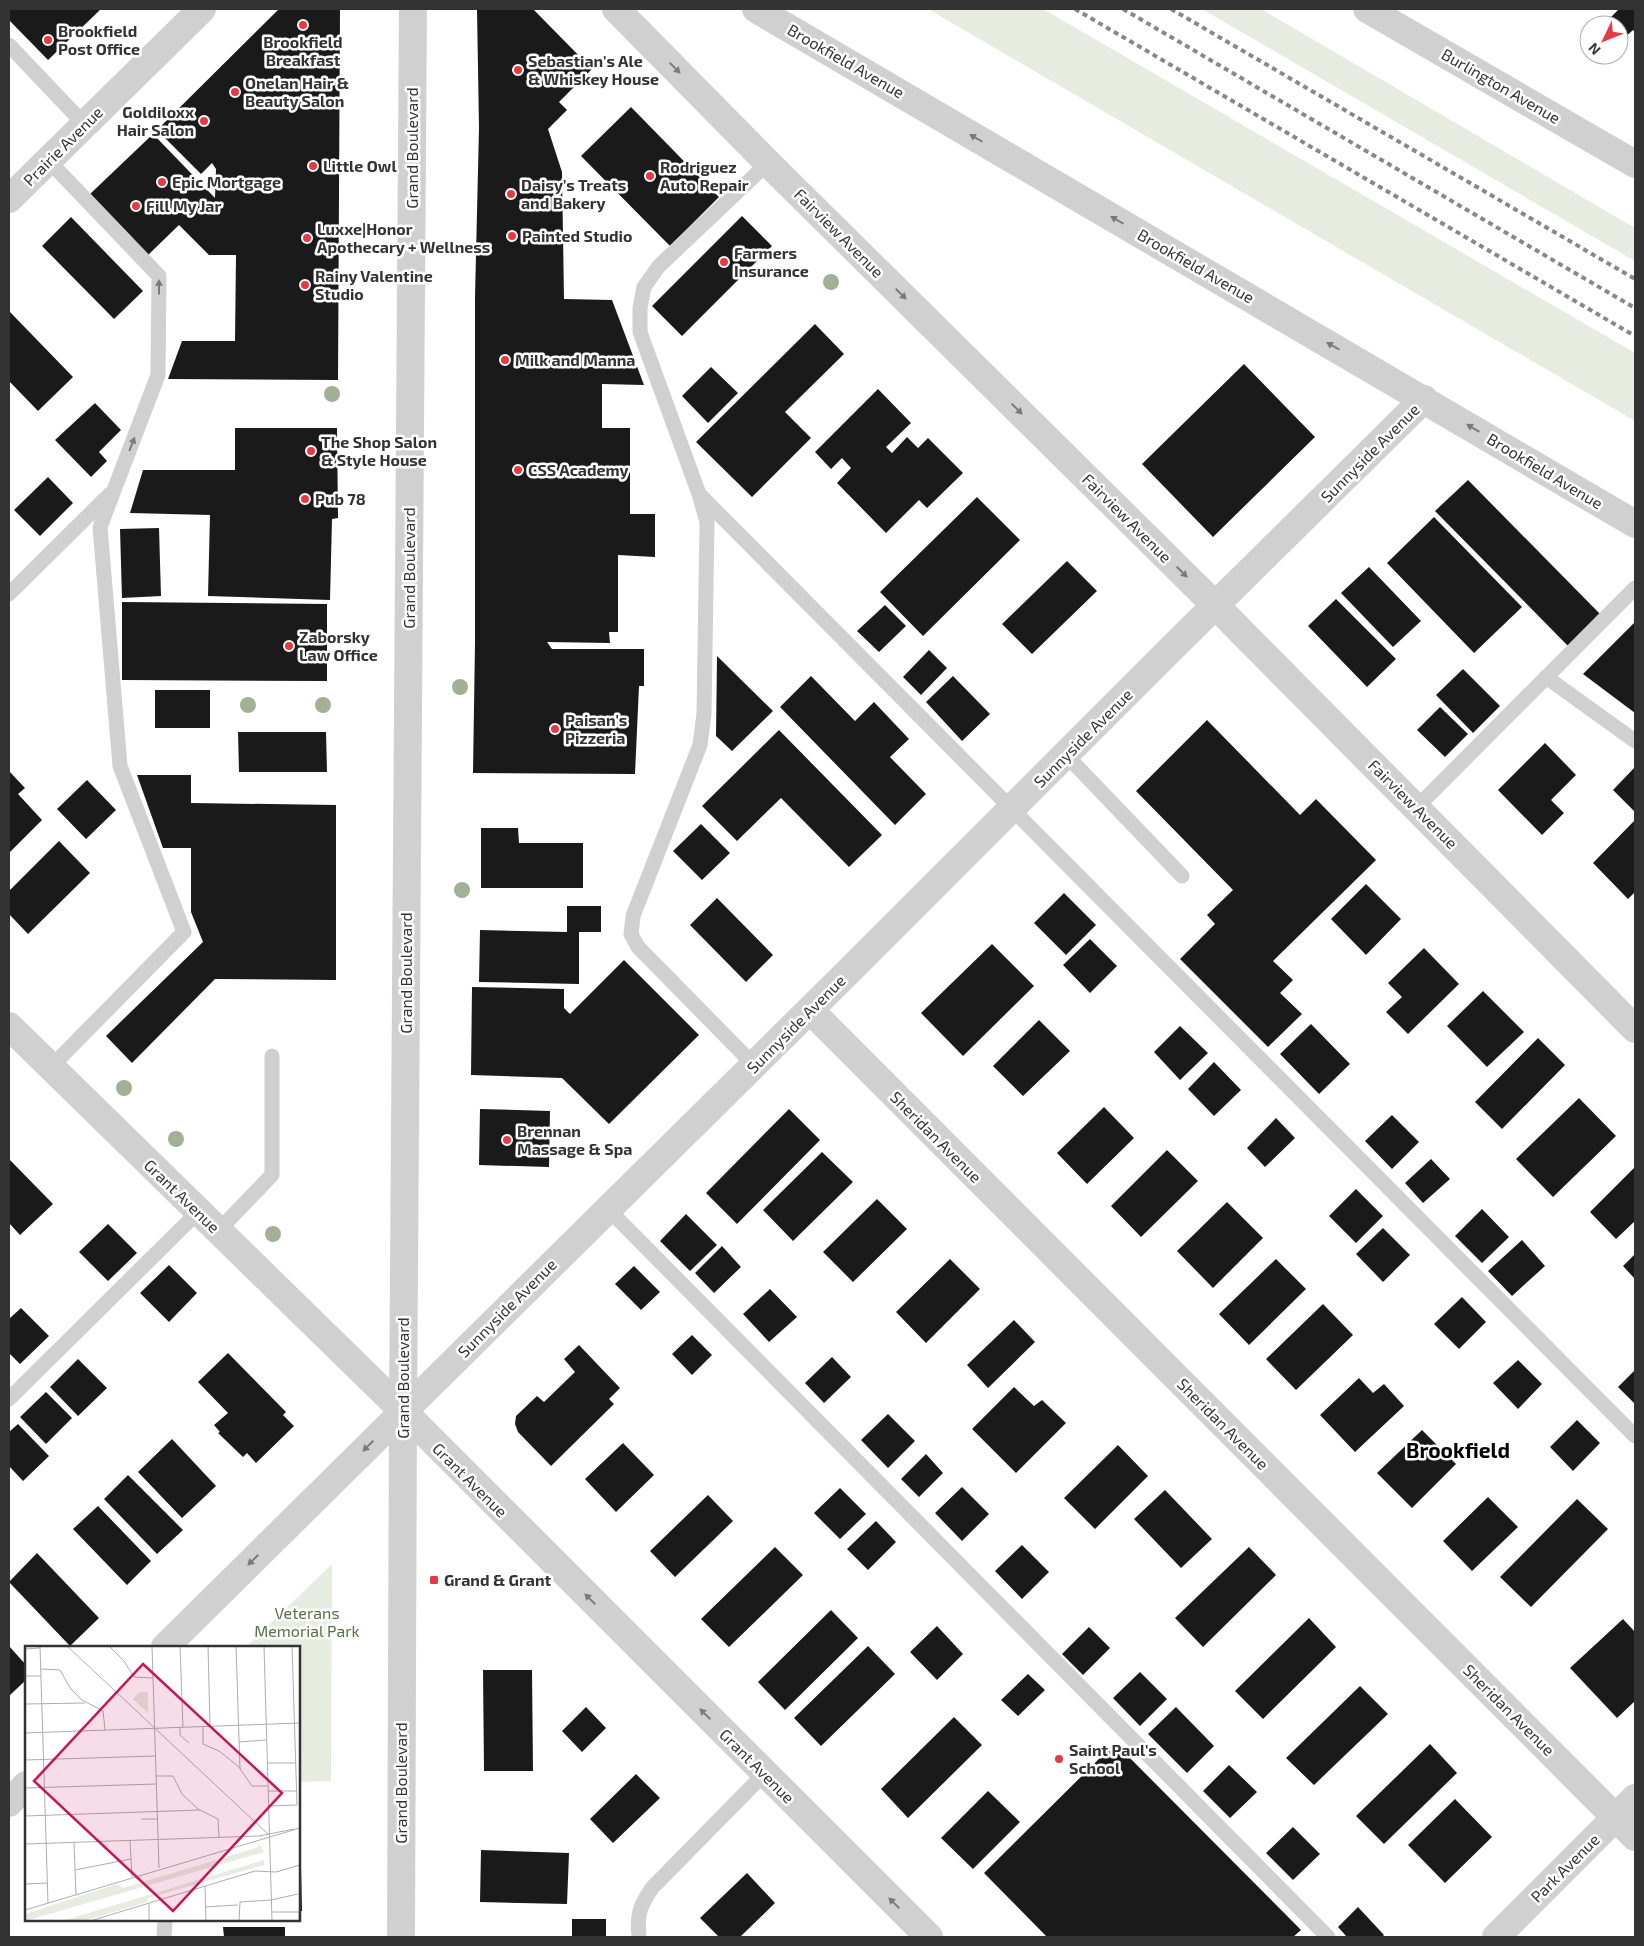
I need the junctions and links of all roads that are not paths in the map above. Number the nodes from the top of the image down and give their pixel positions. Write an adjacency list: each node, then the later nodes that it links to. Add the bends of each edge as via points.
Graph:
1 (413, 9): 35 (street, Grand Boulevard)
2 (616, 9): 9 (street, Fairview Avenue, one-way to 9)
3 (756, 9): 12 (street, Brookfield Avenue, one-way to 3)
4 (1367, 9): 10 (street, Burlington Avenue)
5 (196, 11): 7 (street, Prairie Avenue)
6 (9, 45): 7 (lane)
7 (84, 124): 8 (street, Prairie Avenue)
8 (48, 160): 11 (street, Prairie Avenue); 13 (lane, one-way to 8, via 158,375 159,276)
9 (768, 163): 14 (lane, via 659,266 644,287 640,332); 18 (street, Fairview Avenue, one-way to 18)
10 (1635, 164)
11 (9, 199)
12 (1424, 399): 15 (street, Brookfield Avenue, one-way to 12); 18 (street, Sunnyside Avenue)
13 (114, 490): 17 (lane); 30 (lane, via 100,527 120,766 184,932)
14 (699, 494): 23 (lane); 29 (lane, via 707,522 704,714 700,746 634,916 631,934 638,946)
15 (1635, 524)
16 (1635, 588): 19 (lane)
17 (9, 594)
18 (1215, 605): 21 (street, Sunnyside Avenue); 22 (street, Fairview Avenue)
19 (1546, 677): 20 (lane); 22 (lane)
20 (1635, 741)
21 (1066, 756): 23 (street, Sunnyside Avenue); 24 (lane)
22 (1416, 808): 27 (street, Fairview Avenue)
23 (1012, 810): 25 (street, Sunnyside Avenue); 36 (lane)
24 (1182, 876)
25 (810, 1010): 29 (street, Sunnyside Avenue); 42 (street, Sheridan Avenue)
26 (9, 1026): 30 (street, Grant Avenue)
27 (1635, 1029)
28 (272, 1056): 33 (lane, via 272,1175)
29 (754, 1065): 31 (street, Sunnyside Avenue)
30 (51, 1067): 32 (street, Grant Avenue)
31 (608, 1209): 35 (street, Sunnyside Avenue); 49 (lane)
32 (198, 1212): 33 (street, Grant Avenue); 34 (lane)
33 (218, 1231): 35 (street, Grant Avenue)
34 (9, 1398)
35 (402, 1411): 37 (street, Sunnyside Avenue, one-way to 37); 38 (street, Grant Avenue, one-way to 35); 46 (street, Grand Boulevard)
36 (1635, 1436)
37 (166, 1646)
38 (765, 1774): 47 (lane, via 652,1888 641,1904); 48 (street, Grant Avenue, one-way to 38)
39 (25, 1786): 41 (street)
40 (1635, 1798): 42 (street, Park Avenue)
41 (9, 1803)
42 (1616, 1817): 43 (street, Sheridan Avenue); 50 (street, Park Avenue)
43 (1635, 1837)
44 (165, 1921): 45 (lane)
45 (164, 1937)
46 (401, 1937)
47 (640, 1937)
48 (929, 1937)
49 (1328, 1937)
50 (1496, 1937)

